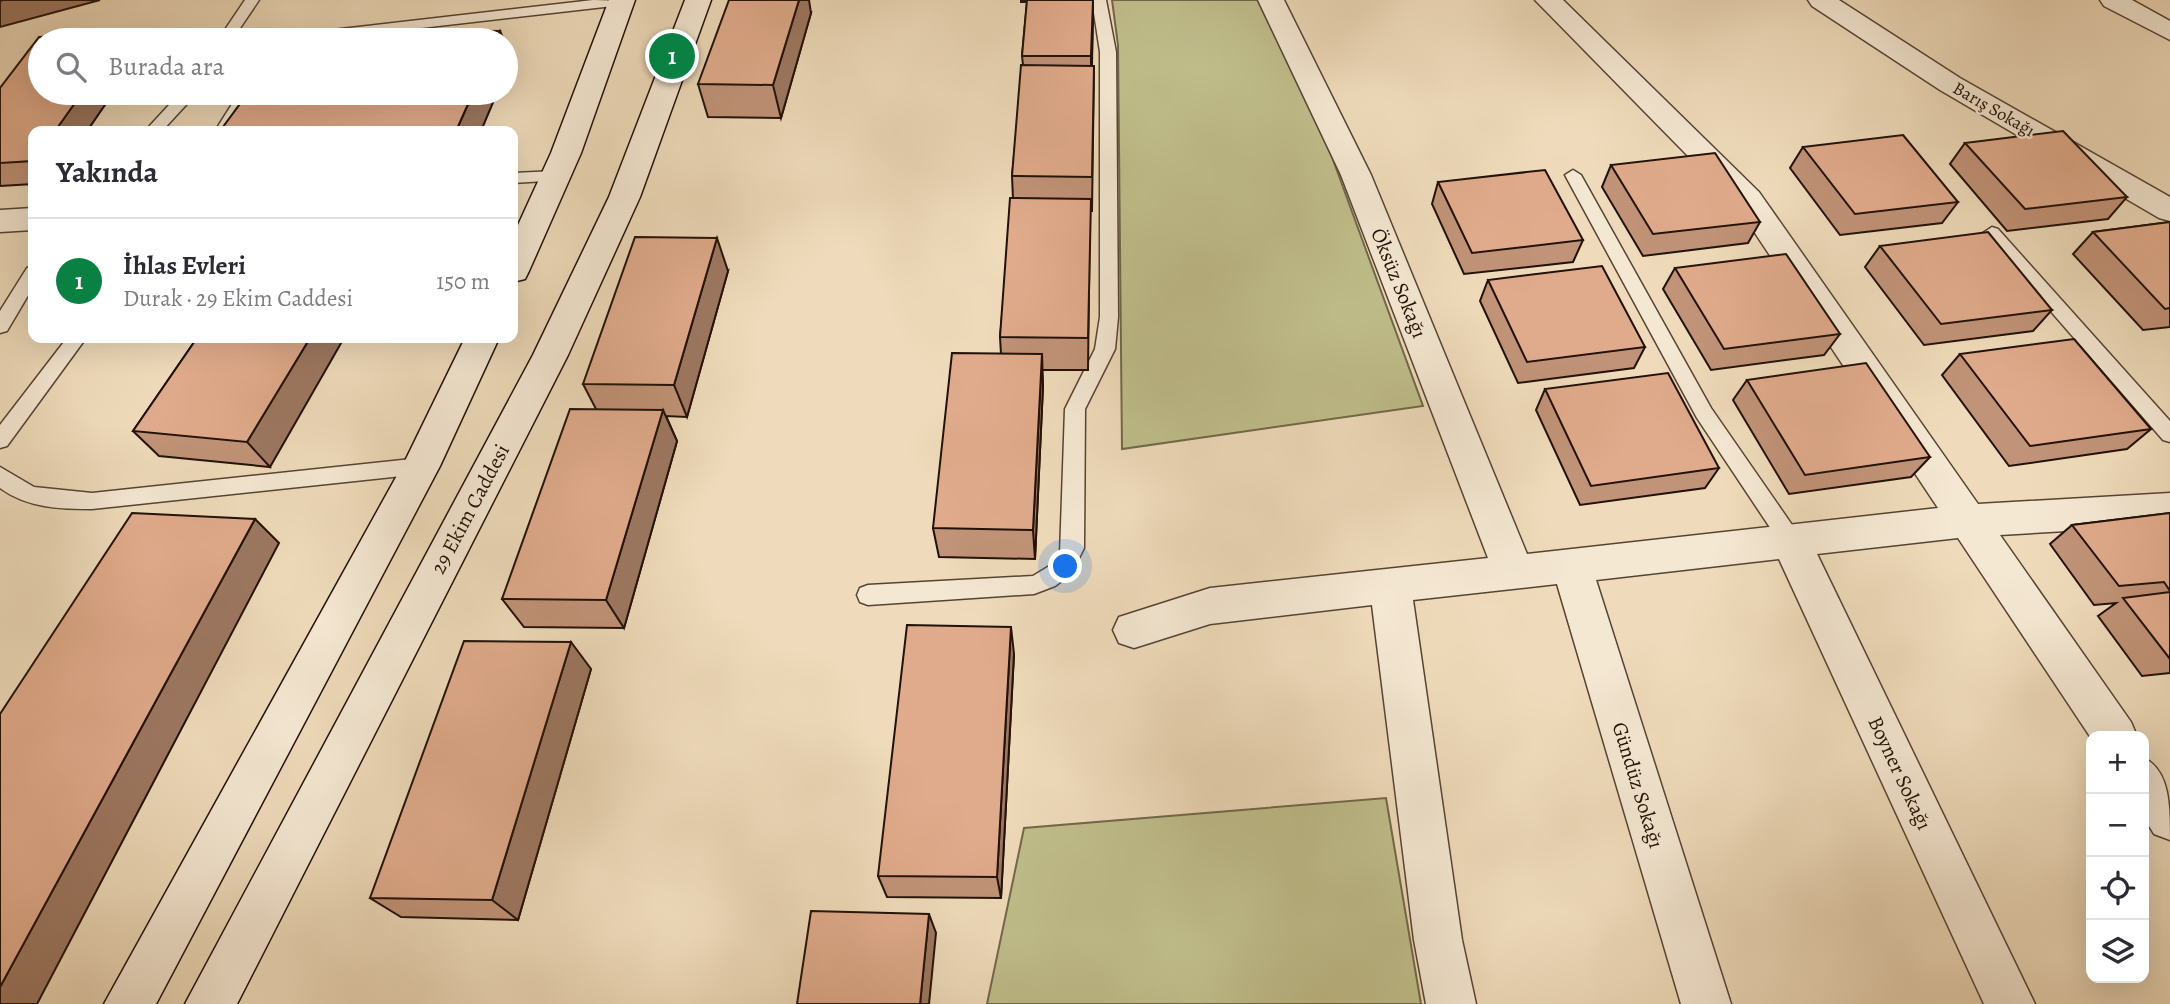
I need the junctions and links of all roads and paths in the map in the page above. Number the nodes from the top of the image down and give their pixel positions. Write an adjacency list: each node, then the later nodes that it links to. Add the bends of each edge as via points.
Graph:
1 (253, 0): 10 (lane)
2 (622, 0): 11 (lane); 19 (street)
3 (678, 0): 13 (street)
4 (698, 0): 13 (street, 29 Ekim Caddesi)
5 (1099, 0): 40 (lane, via 1108,52 1109,317 1105,349 1075,409 1070,559 1050,579 1034,584)
6 (1271, 0): 38 (street, Öksüz Sokağı, via 1356,175)
7 (1548, 0): 35 (street, via 1748,199)
8 (1821, 0): 21 (street, Barış Sokağı, via 1950,85)
9 (2113, 0): 12 (street)
10 (233, 28)
11 (383, 28)
12 (2170, 32)
13 (660, 102): 46 (street, 29 Ekim Caddesi, via 597,260 520,415)
14 (178, 105): 16 (lane)
15 (239, 105): 17 (lane)
16 (158, 126)
17 (226, 126)
18 (1573, 174): 36 (lane, via 1704,413)
19 (556, 176): 20 (lane); 25 (street)
20 (518, 178)
21 (2170, 211)
22 (28, 219): 23 (street)
23 (0, 221)
24 (1992, 233): 30 (lane)
25 (518, 260)
26 (28, 280): 27 (lane)
27 (0, 326)
28 (74, 343): 31 (lane)
29 (480, 343): 32 (street)
30 (2170, 434)
31 (0, 440)
32 (421, 467): 33 (lane, via 92,501 40,498); 45 (street)
33 (0, 475)
34 (2170, 509): 35 (street)
35 (1968, 521): 36 (street); 42 (street)
36 (1791, 541): 37 (street); 49 (street, Boyner Sokağı)
37 (1571, 565): 38 (street); 48 (street, Gündüz Sokağı)
38 (1514, 572): 39 (street)
39 (1390, 585): 41 (street, via 1210,606); 47 (street, via 1438,940)
40 (868, 595)
41 (1134, 630)
42 (2112, 731)
43 (2149, 786): 44 (street)
44 (2170, 818)
45 (129, 1004)
46 (210, 1004)
47 (1451, 1004)
48 (1706, 1004)
49 (2010, 1004)

